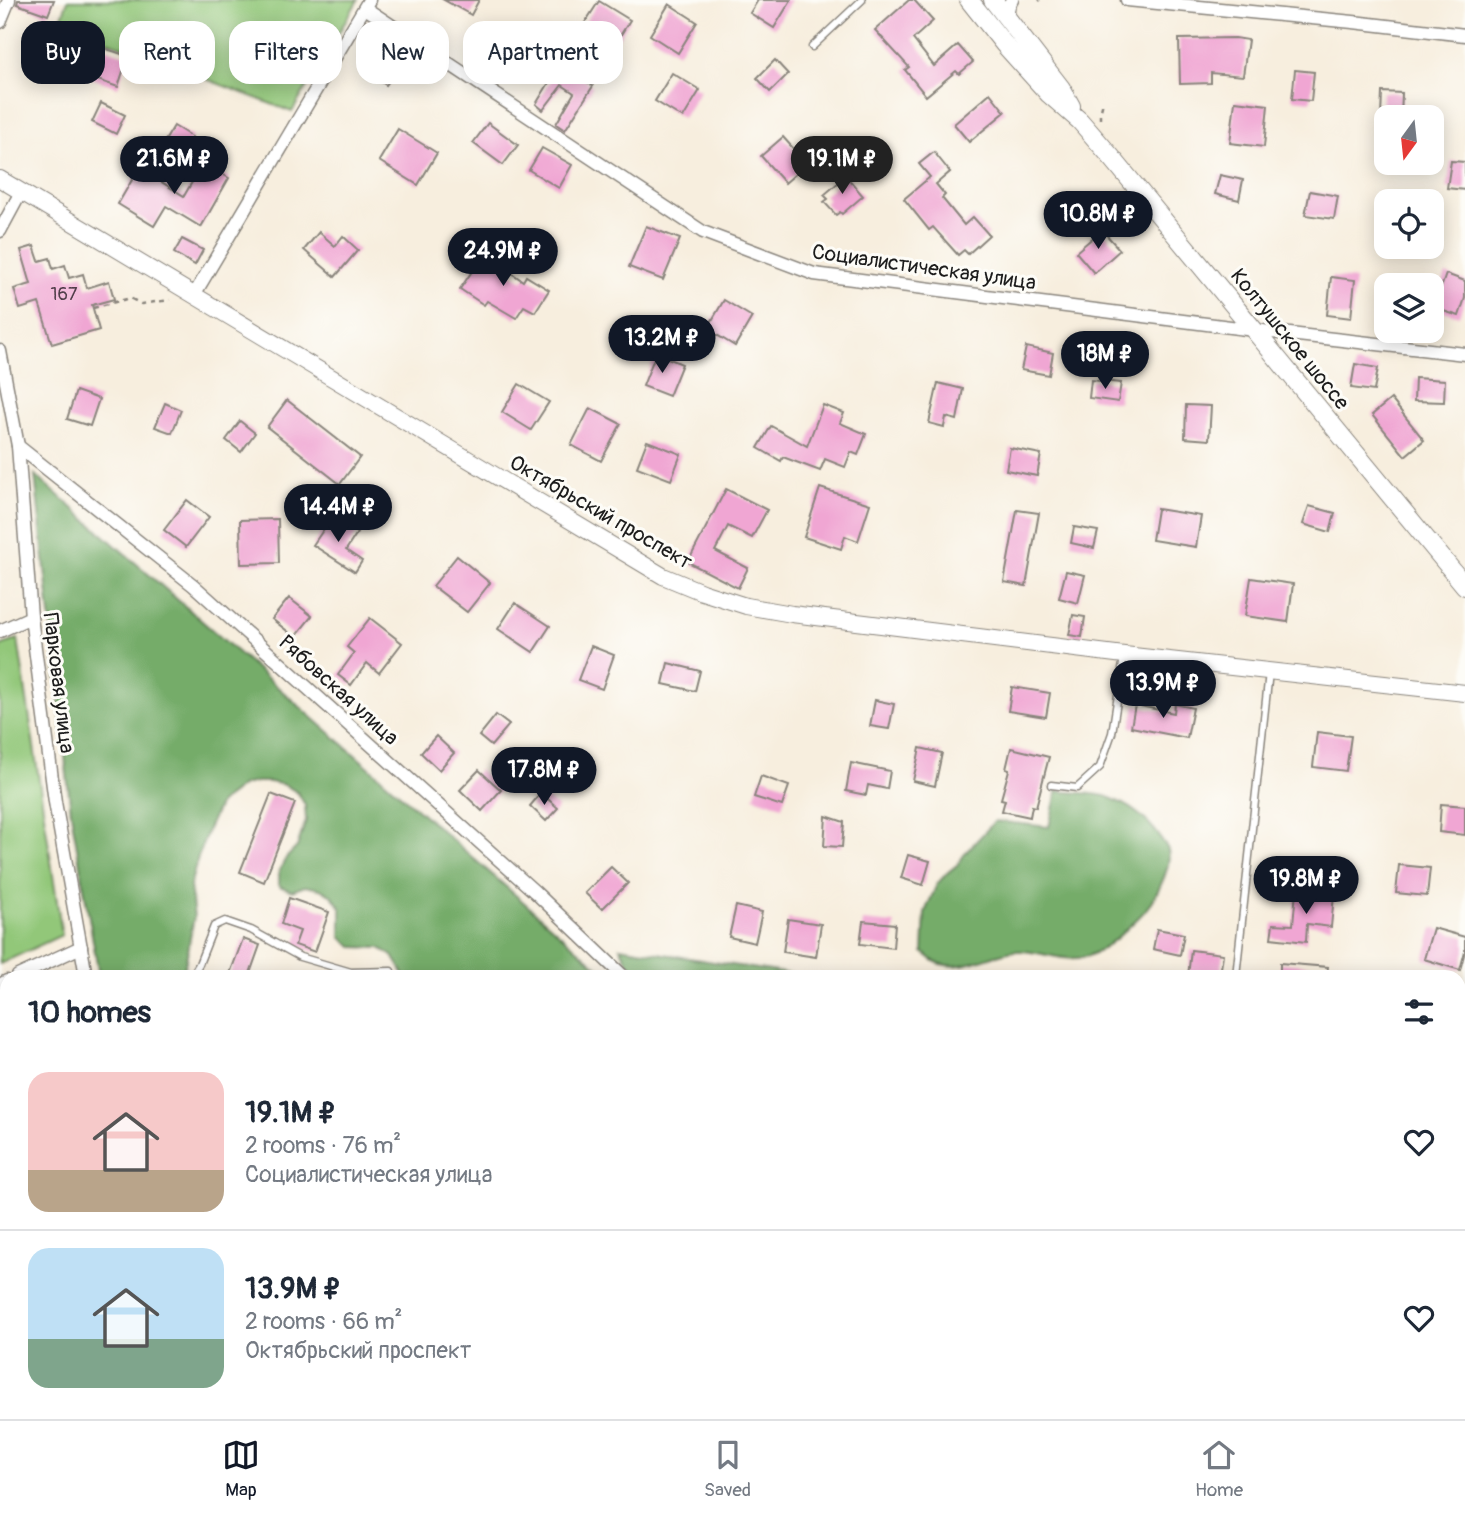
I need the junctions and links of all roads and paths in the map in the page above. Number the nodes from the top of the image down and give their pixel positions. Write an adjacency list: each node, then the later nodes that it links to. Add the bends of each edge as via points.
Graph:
1 (9, 0): 8 (street)
2 (862, 0): 11 (lane)
3 (969, 0): 12 (main road, Колтушское шоссе, via 1049,94)
4 (993, 0): 9 (main road, Колтушское шоссе)
5 (1012, 0): 9 (street, via 1007,15)
6 (1127, 0): 10 (street)
7 (367, 4): 16 (street); 18 (street, Социалистическая улица, via 703,232 814,274)
8 (0, 22)
9 (1011, 24): 12 (main road, Колтушское шоссе, via 1061,88)
10 (1465, 35)
11 (812, 47)
12 (1080, 121): 18 (main road, Колтушское шоссе)
13 (0, 179): 14 (street, Октябрьский проспект)
14 (21, 192): 15 (street); 16 (street, Октябрьский проспект)
15 (0, 231)
16 (186, 297): 17 (path, via 141,304 130,298); 25 (street, Октябрьский проспект, via 663,576 702,592 792,614)
17 (93, 309)
18 (1254, 330): 20 (street, Социалистическая улица); 22 (main road, Колтушское шоссе)
19 (0, 351): 21 (street, Парковая улица)
20 (1465, 354)
21 (18, 446): 23 (street, Парковая улица); 34 (street, Рябовская улица, via 193,584)
22 (1465, 586)
23 (31, 617): 24 (street); 29 (street, Парковая улица, via 55,802)
24 (0, 631)
25 (1124, 655): 26 (street, Октябрьский проспект); 28 (lane, via 1112,733 1100,767 1077,788)
26 (1269, 671): 27 (street, Октябрьский проспект); 35 (lane)
27 (1465, 693)
28 (1051, 785)
29 (81, 947): 30 (street); 31 (street, Парковая улица)
30 (31, 970)
31 (85, 970)
32 (196, 970): 33 (lane, via 214,926 225,921 300,957)
33 (344, 970)
34 (617, 970)
35 (1237, 970)

